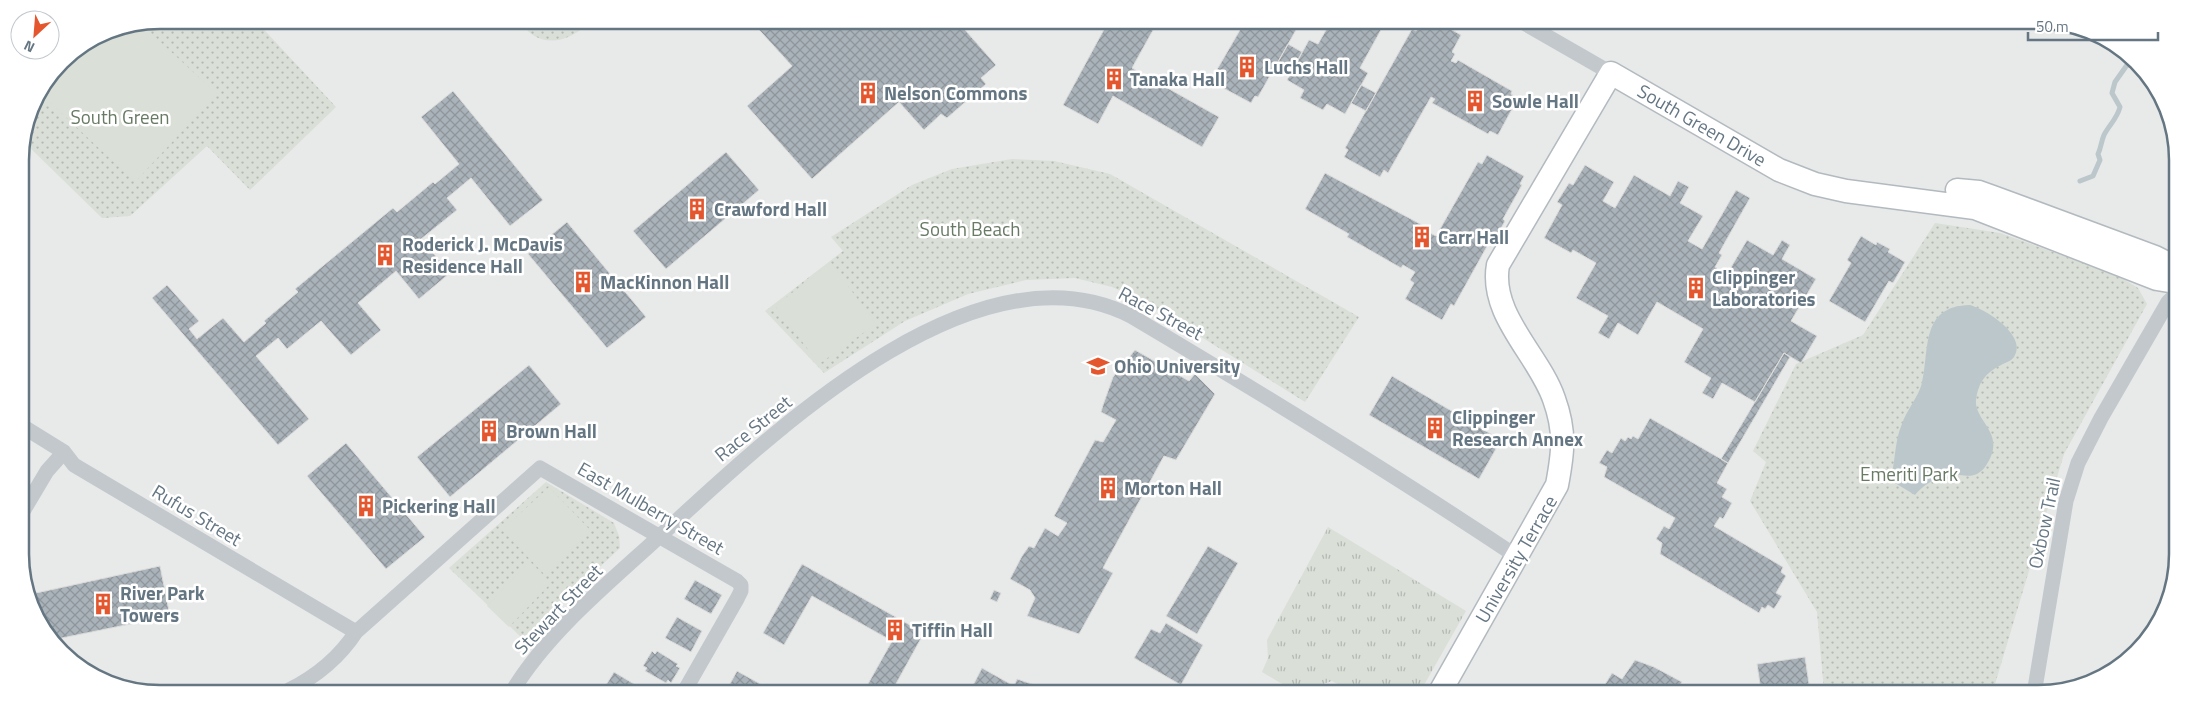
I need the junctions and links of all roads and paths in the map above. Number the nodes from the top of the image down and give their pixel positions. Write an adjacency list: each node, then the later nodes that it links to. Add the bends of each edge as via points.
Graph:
1 (1533, 29): 2 (street, South Green Drive)
2 (1611, 73): 3 (street, South Green Drive, via 1780,170 1815,184 1869,195); 11 (street, University Terrace, via 1498,265 1497,287 1502,306 1554,398 1564,450 1557,485)
3 (1892, 196): 4 (street, South Green Drive, via 1925,189 1979,192 2154,257); 5 (street, South Green Drive, via 1975,208)
4 (2169, 266)
5 (2169, 281)
6 (2169, 303): 18 (street, Oxbow Trail, via 2101,418 2078,464 2066,500)
7 (29, 430): 8 (street, Rufus Street)
8 (64, 452): 9 (street, via 47,471); 13 (street, Rufus Street, via 74,465)
9 (29, 501)
10 (659, 537): 11 (street, Race Street, via 786,425 897,346 972,312 1053,297 1090,300 1131,316 1346,445); 12 (street, Race Street); 13 (street, East Mulberry Street, via 540,468); 16 (street, East Mulberry Street, via 741,585 737,599)
11 (1516, 556): 17 (street, University Terrace)
12 (636, 558): 15 (street, Stewart Street, via 557,634)
13 (356, 632): 14 (street, via 336,660)
14 (299, 685)
15 (516, 685)
16 (688, 685)
17 (1444, 685)
18 (2035, 685)

